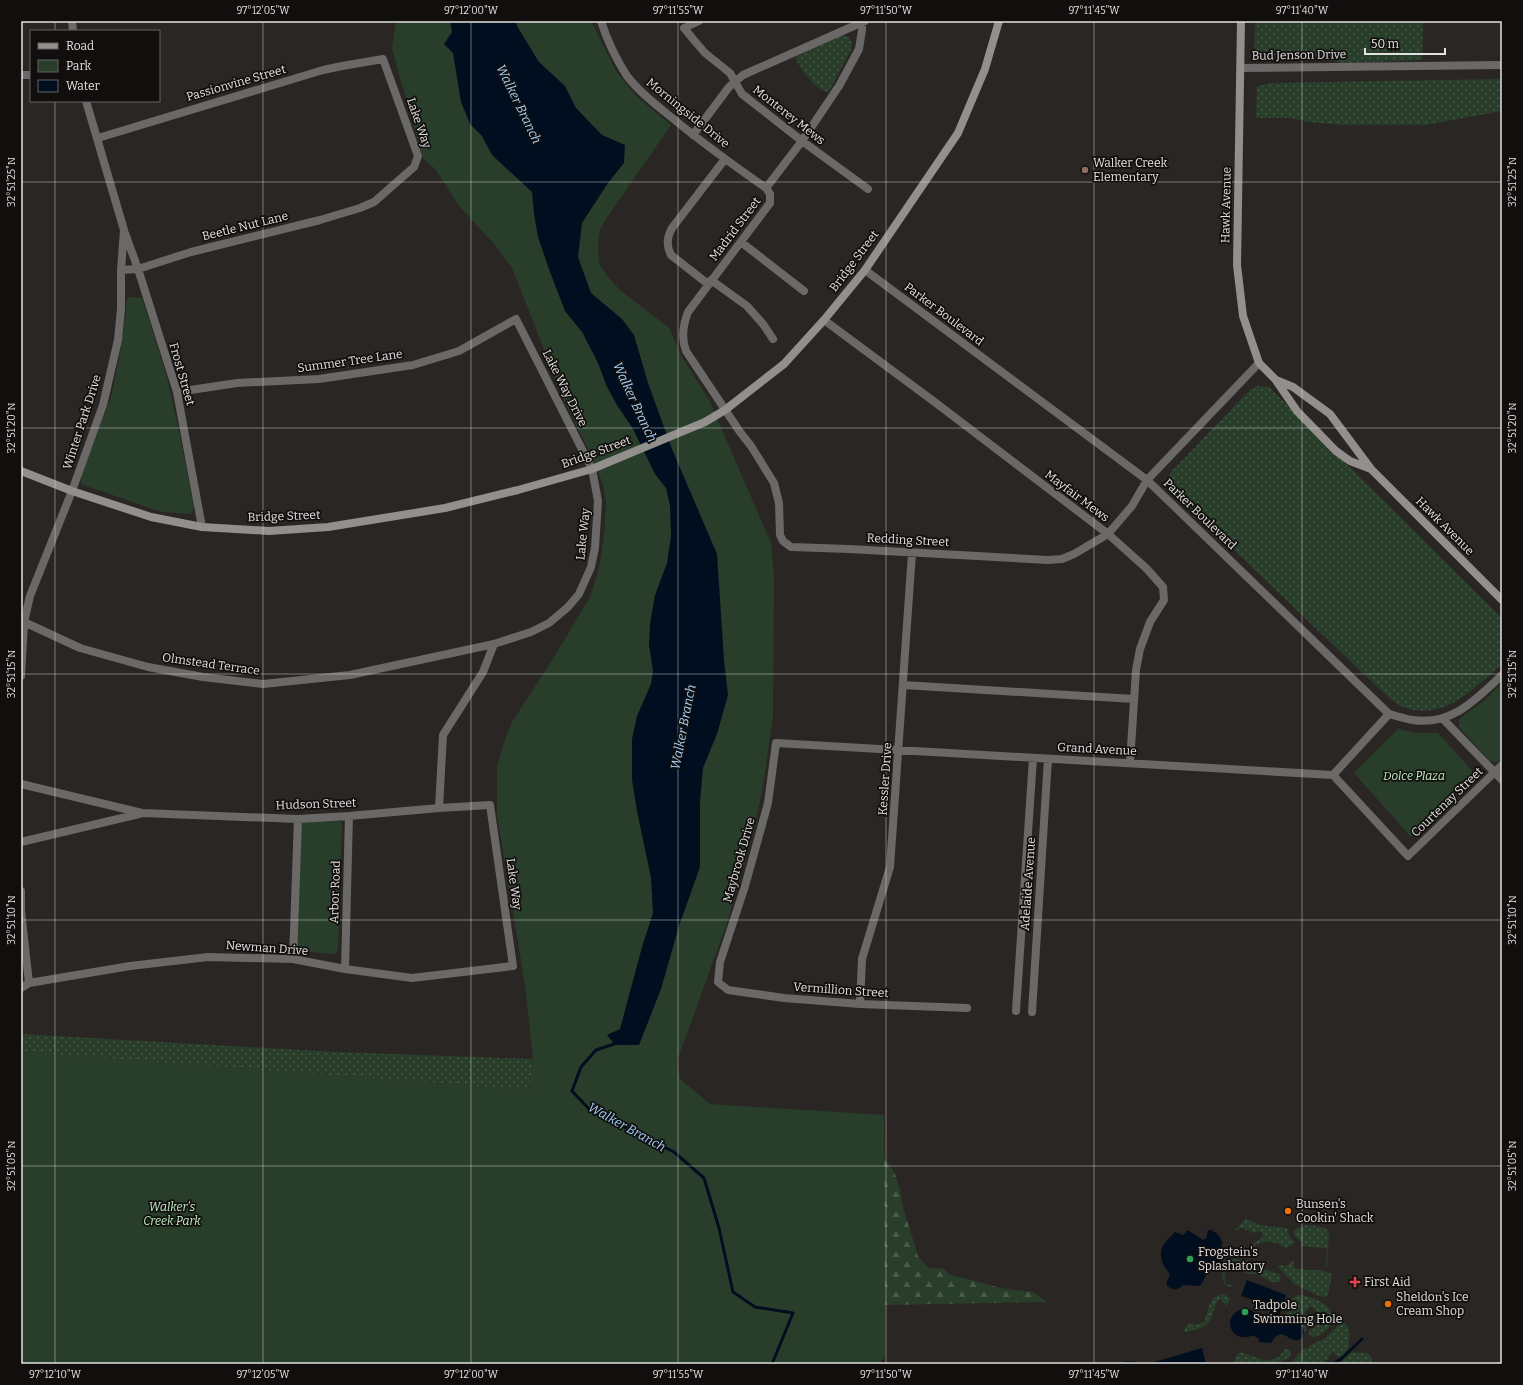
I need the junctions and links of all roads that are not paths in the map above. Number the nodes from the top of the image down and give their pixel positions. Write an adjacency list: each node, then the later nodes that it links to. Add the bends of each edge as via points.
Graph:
1 (601, 21): 11 (street, Morningside Drive, via 610,46 627,75 646,97)
2 (699, 21): 9 (street, Monterey Mews, via 684,28 705,53 730,73)
3 (999, 21): 22 (street, Bridge Street, via 985,69 958,133)
4 (1241, 21): 8 (street, Hawk Avenue)
5 (863, 22): 9 (street, via 753,69); 13 (street, Madrid Street, via 859,48 839,86)
6 (384, 59): 12 (street, Passionvine Street, via 323,70); 17 (street, Lake Way, via 418,156 414,167)
7 (1502, 65): 8 (street, Bud Jenson Drive)
8 (1241, 68): 28 (street, Hawk Avenue, via 1237,265 1243,316)
9 (735, 81): 11 (street); 13 (street, Monterey Mews, via 742,94)
10 (86, 102): 12 (street, Winter Park Drive)
11 (693, 135): 14 (street, Morningside Drive)
12 (98, 138): 18 (street, Winter Park Drive)
13 (802, 141): 15 (street, Madrid Street); 16 (street, Monterey Mews)
14 (725, 159): 15 (street, Morningside Drive); 23 (street, via 672,228 667,241 671,255)
15 (766, 188): 19 (street, Madrid Street, via 770,194 770,203)
16 (868, 189)
17 (374, 202): 20 (street, Beetle Nut Lane, via 320,220 191,252)
18 (124, 230): 20 (street, Frost Street); 21 (street, Winter Park Drive)
19 (741, 242): 23 (street, Madrid Street); 24 (street)
20 (138, 269): 21 (street, Beetle Nut Lane); 30 (street, Frost Street)
21 (121, 270): 36 (street, Winter Park Drive, via 118,340 103,405)
22 (865, 270): 26 (street, Bridge Street); 35 (street, Parker Boulevard)
23 (710, 282): 27 (street, via 746,306); 31 (street, Madrid Street, via 688,312 683,335 684,344 691,360)
24 (804, 291)
25 (516, 319): 30 (street, Summer Tree Lane, via 459,351 413,364 319,379 237,383); 32 (street, Lake Way Drive)
26 (824, 320): 31 (street, Bridge Street, via 784,364); 38 (street, Mayfair Mews)
27 (773, 339)
28 (1259, 363): 29 (street, Hawk Avenue); 35 (street, Redding Street)
29 (1275, 379): 33 (street, Hawk Avenue, via 1293,387 1330,414); 33 (street, Hawk Avenue, via 1296,411 1336,451 1350,461)
30 (177, 392): 37 (street, Frost Street)
31 (725, 410): 32 (street, Bridge Street, via 697,426); 39 (street, Redding Street, via 774,483 779,503 780,535 783,541 791,547)
32 (592, 469): 37 (street, Bridge Street, via 445,508 328,527 269,531); 42 (street, Lake Way, via 598,501 595,548 591,567 579,594 549,624)
33 (1372, 469): 40 (street, Hawk Avenue)
34 (21, 471): 36 (street, Bridge Street)
35 (1147, 480): 38 (street, Redding Street, via 1132,506); 47 (street, Parker Boulevard)
36 (72, 491): 37 (street, Bridge Street, via 151,517); 41 (street, Winter Park Drive, via 30,596)
37 (202, 527)
38 (1108, 534): 39 (street, Redding Street, via 1062,559); 46 (street, Mayfair Mews, via 1146,568 1163,587 1164,593 1164,600 1150,622 1140,649)
39 (912, 553): 45 (street, Kessler Drive)
40 (1502, 600)
41 (24, 622): 42 (street, Olmstead Terrace, via 80,648 148,667 264,684 350,675); 44 (street, Winter Park Drive)
42 (494, 644): 60 (street, via 483,672 443,735)
43 (1502, 675): 48 (street, via 1461,710)
44 (21, 676)
45 (903, 685): 46 (street); 50 (street, Kessler Drive)
46 (1134, 699): 53 (street, Mayfair Mews)
47 (1389, 714): 48 (street, Parker Boulevard, via 1429,722); 56 (street)
48 (1443, 719): 55 (street)
49 (776, 743): 50 (street, Grand Avenue); 69 (street, Maybrook Drive, via 768,803 746,886 720,962)
50 (899, 750): 51 (street, Grand Avenue); 72 (street, Kessler Drive, via 890,867 862,959)
51 (1033, 758): 52 (street, Grand Avenue); 74 (street, Adelaide Avenue)
52 (1048, 758): 53 (street, Grand Avenue); 75 (street, Adelaide Avenue)
53 (1130, 763): 56 (street, Grand Avenue)
54 (1502, 765): 55 (street, Courtenay Street)
55 (1494, 772): 56 (street, Courtenay Street, via 1408,856); 57 (street)
56 (1333, 775)
57 (1502, 780)
58 (21, 784): 61 (street, Hudson Street)
59 (490, 805): 60 (street, Hudson Street); 67 (street, Lake Way)
60 (439, 808): 62 (street, Hudson Street)
61 (142, 813): 63 (street, Hudson Street); 64 (street, Hudson Street)
62 (350, 816): 63 (street, Hudson Street); 68 (street, Arbor Road)
63 (298, 819): 66 (street)
64 (21, 842)
65 (21, 891): 70 (street)
66 (293, 960): 68 (street, Newman Drive); 70 (street, Newman Drive, via 208,957 130,966)
67 (513, 966): 68 (street, Newman Drive, via 412,978)
68 (345, 969)
69 (718, 982): 72 (street, Vermillion Street, via 728,990 784,998)
70 (29, 983): 71 (street, Newman Drive)
71 (21, 988)
72 (860, 1004): 73 (street, Vermillion Street)
73 (967, 1008)
74 (1016, 1010)
75 (1032, 1012)

